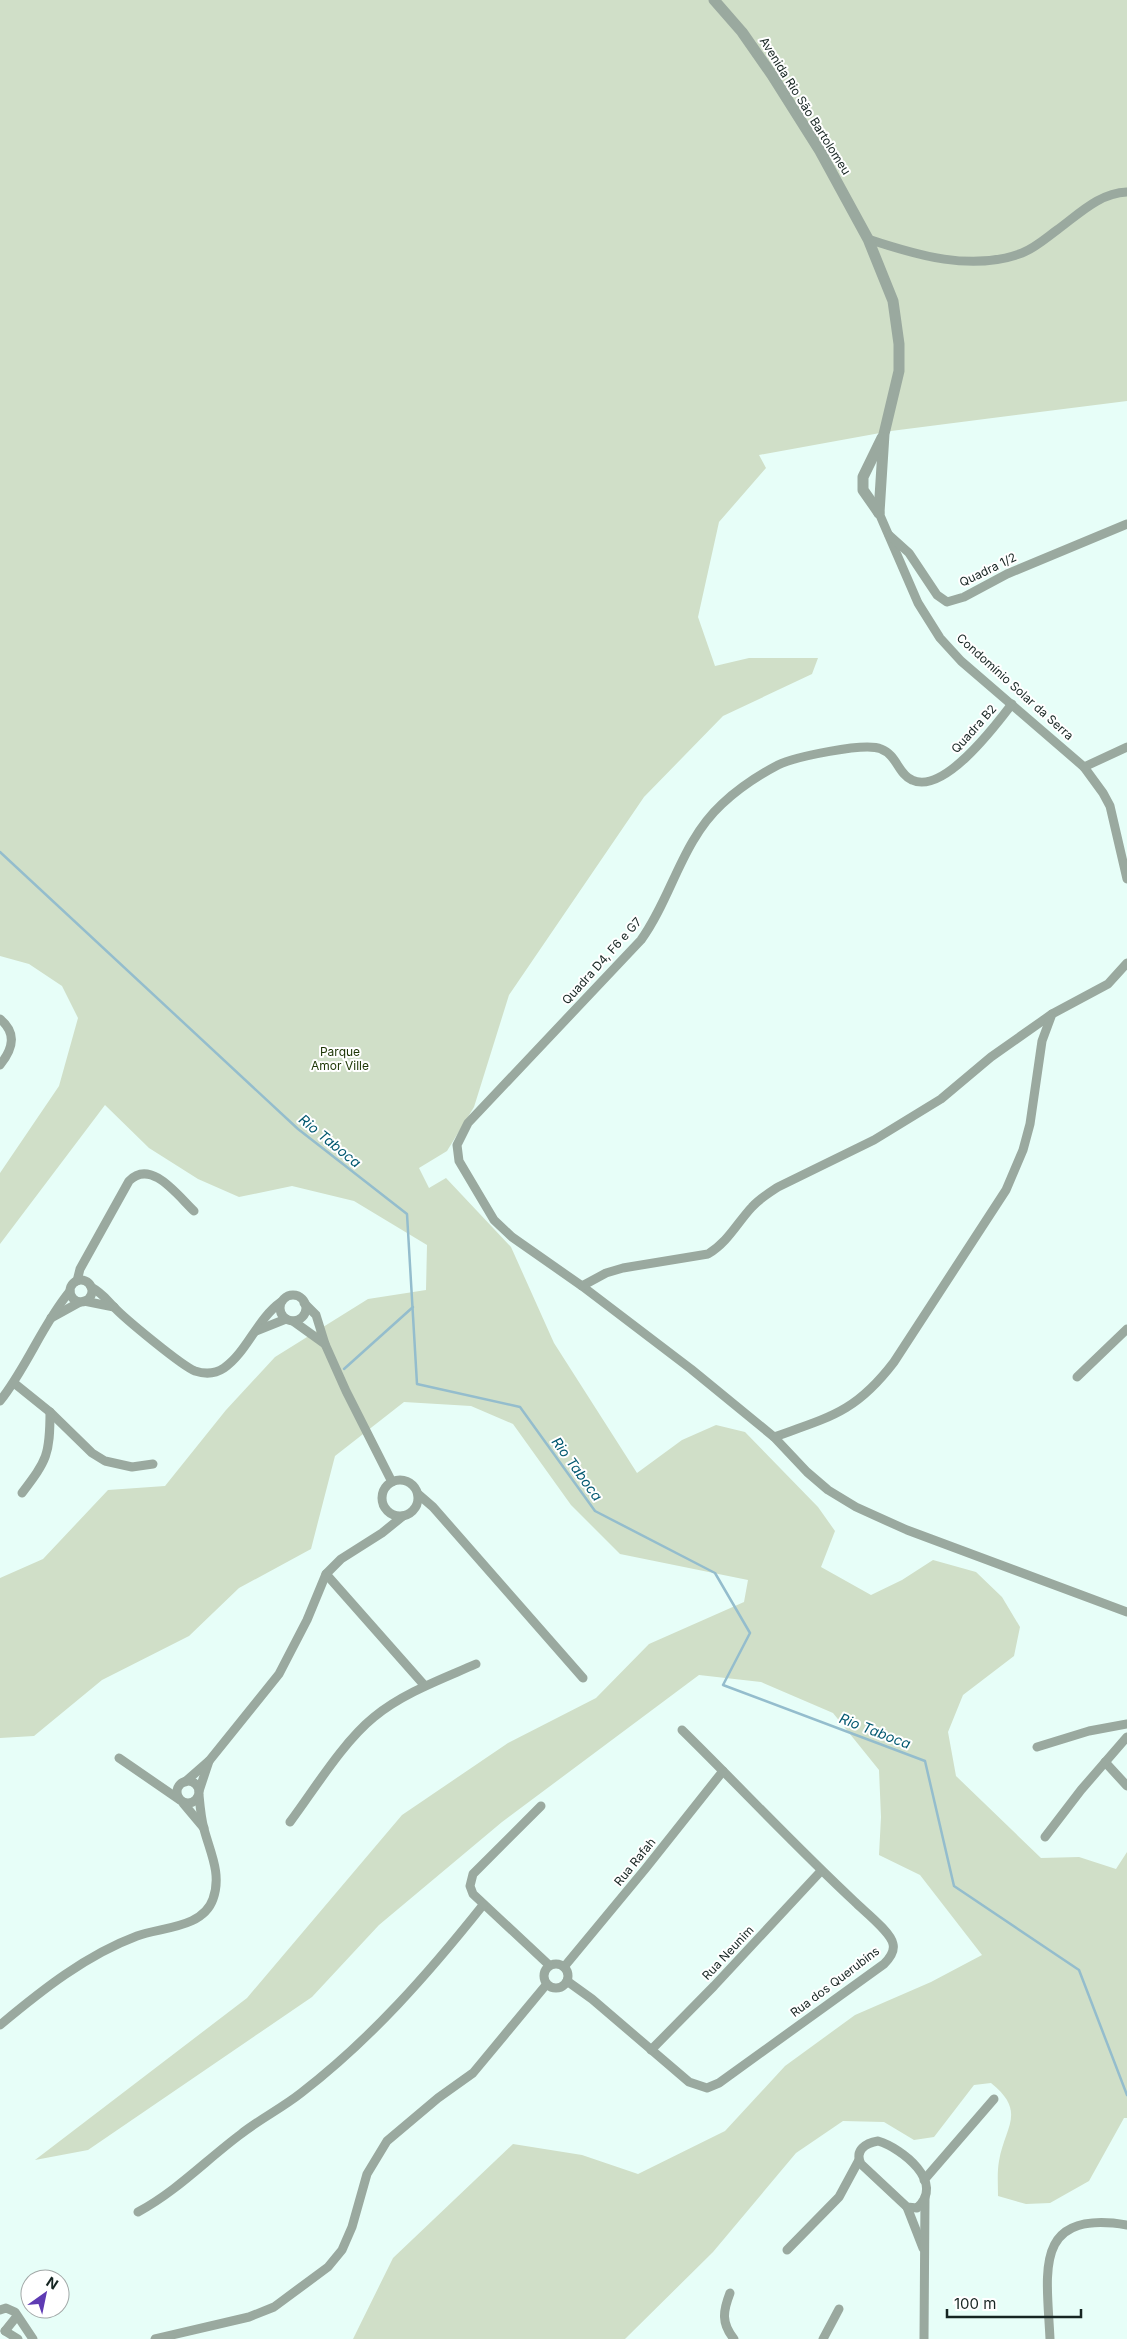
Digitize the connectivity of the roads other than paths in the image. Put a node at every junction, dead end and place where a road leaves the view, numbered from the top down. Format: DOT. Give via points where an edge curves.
graph roads {
  1 [pos="714,0"];
  2 [pos="1127,192"];
  3 [pos="868,239"];
  4 [pos="884,434"];
  5 [pos="879,513"];
  6 [pos="1127,524"];
  7 [pos="886,531"];
  8 [pos="1012,704"];
  9 [pos="1127,747"];
  10 [pos="881,748"];
  11 [pos="1084,768"];
  12 [pos="1127,879"];
  13 [pos="1127,963"];
  14 [pos="1052,1014"];
  15 [pos="0,1019"];
  16 [pos="0,1065"];
  17 [pos="194,1211"];
  18 [pos="83,1264"];
  19 [pos="76,1281"];
  20 [pos="90,1285"];
  21 [pos="582,1286"];
  22 [pos="70,1292"];
  23 [pos="82,1301"];
  24 [pos="281,1302"];
  25 [pos="304,1303"];
  26 [pos="114,1307"];
  27 [pos="51,1318"];
  28 [pos="290,1320"];
  29 [pos="1127,1329"];
  30 [pos="254,1332"];
  31 [pos="325,1344"];
  32 [pos="1077,1377"];
  33 [pos="14,1383"];
  34 [pos="0,1401"];
  35 [pos="50,1412"];
  36 [pos="774,1437"];
  37 [pos="153,1464"];
  38 [pos="392,1482"];
  39 [pos="22,1493"];
  40 [pos="418,1494"];
  41 [pos="433,1507"];
  42 [pos="414,1510"];
  43 [pos="388,1512"];
  44 [pos="403,1516"];
  45 [pos="382,1533"];
  46 [pos="326,1574"];
  47 [pos="1127,1612"];
  48 [pos="476,1664"];
  49 [pos="582,1678"];
  50 [pos="425,1686"];
  51 [pos="1127,1724"];
  52 [pos="682,1730"];
  53 [pos="1127,1737"];
  54 [pos="1037,1747"];
  55 [pos="119,1758"];
  56 [pos="209,1761"];
  57 [pos="1105,1762"];
  58 [pos="723,1771"];
  59 [pos="183,1782"];
  60 [pos="157,1784"];
  61 [pos="1127,1786"];
  62 [pos="199,1793"];
  63 [pos="182,1802"];
  64 [pos="541,1806"];
  65 [pos="290,1822"];
  66 [pos="204,1828"];
  67 [pos="1045,1837"];
  68 [pos="821,1871"];
  69 [pos="483,1905"];
  70 [pos="549,1965"];
  71 [pos="564,1967"];
  72 [pos="567,1981"];
  73 [pos="546,1985"];
  74 [pos="0,2024"];
  75 [pos="652,2050"];
  76 [pos="994,2099"];
  77 [pos="859,2160"];
  78 [pos="924,2180"];
  79 [pos="925,2198"];
  80 [pos="907,2207"];
  81 [pos="138,2212"];
  82 [pos="1127,2225"];
  83 [pos="787,2250"];
  84 [pos="926,2252"];
  85 [pos="730,2293"];
  86 [pos="839,2309"];
  87 [pos="0,2310"];
  88 [pos="17,2316"];
  89 [pos="3,2332"];
  90 [pos="18,2339"];
  91 [pos="33,2339"];
  92 [pos="155,2339"];
  93 [pos="734,2339"];
  94 [pos="824,2339"];
  95 [pos="924,2339"];
  96 [pos="1050,2339"];
  1 -- 3 [label="street, Avenida Rio São Bartolomeu" via="742,32 772,75 820,151"];
  2 -- 3 [label="street" via="1105,197 1040,243 1022,253 1000,258 943,260 918,256"];
  3 -- 4 [label="street, Avenida Rio São Bartolomeu" via="893,301 899,344 899,371"];
  4 -- 5 [label="street, Condomínio Solar da Serra"];
  4 -- 5 [label="street, Condomínio Solar da Serra" via="864,477 863,490"];
  5 -- 7 [label="street, Condomínio Solar da Serra"];
  6 -- 7 [label="street, Quadra 1/2" via="947,602 937,595 909,553"];
  7 -- 8 [label="street, Condomínio Solar da Serra" via="918,603 940,638 961,661"];
  8 -- 10 [label="street, Quadra B2" via="967,758 932,780 923,783 908,778"];
  8 -- 11 [label="street, Condomínio Solar da Serra"];
  9 -- 11 [label="street"];
  10 -- 21 [label="street, Quadra D4, F6 e G7" via="856,748 778,765 722,804 690,844 654,922 641,940 468,1123 461,1135 459,1161 494,1220 512,1237"];
  11 -- 12 [label="street, Condomínio Solar da Serra" via="1110,806"];
  13 -- 14 [label="street" via="1108,984"];
  14 -- 21 [label="street" via="991,1057 941,1099 874,1140 764,1196 752,1206 721,1246 708,1254 623,1268"];
  14 -- 36 [label="street" via="1042,1041 1030,1124 1015,1170 1006,1190 913,1334 877,1385 865,1396 831,1417"];
  15 -- 16 [label="street" via="10,1029 12,1046"];
  17 -- 18 [label="street" via="155,1176 137,1174 129,1181"];
  18 -- 19 [label="street"];
  18 -- 20 [label="street"];
  19 -- 20 [label="street"];
  19 -- 22 [label="street"];
  20 -- 23 [label="street" via="90,1296"];
  20 -- 26 [label="street"];
  21 -- 36 [label="street"];
  22 -- 23 [label="street"];
  22 -- 27 [label="street"];
  23 -- 26 [label="street"];
  23 -- 27 [label="street"];
  24 -- 25 [label="street" via="295,1296"];
  24 -- 28 [label="street" via="281,1314"];
  24 -- 30 [label="street"];
  25 -- 28 [label="street" via="304,1315"];
  25 -- 31 [label="street" via="316,1315"];
  26 -- 30 [label="street" via="187,1366 202,1373 224,1368"];
  27 -- 33 [label="street"];
  28 -- 30 [label="street"];
  28 -- 31 [label="street"];
  29 -- 32 [label="street"];
  31 -- 38 [label="street"];
  33 -- 34 [label="street"];
  33 -- 35 [label="street"];
  35 -- 37 [label="street" via="105,1462 132,1467"];
  35 -- 39 [label="street" via="46,1458"];
  36 -- 47 [label="street" via="828,1490 856,1507 916,1533"];
  38 -- 40 [label="street" via="408,1482"];
  38 -- 43 [label="street" via="384,1490 382,1498"];
  40 -- 41 [label="street"];
  40 -- 42 [label="street"];
  41 -- 42 [label="street"];
  41 -- 49 [label="street"];
  42 -- 44 [label="street"];
  43 -- 44 [label="street"];
  43 -- 45 [label="street"];
  44 -- 45 [label="street"];
  45 -- 46 [label="street" via="342,1559"];
  46 -- 50 [label="street"];
  46 -- 56 [label="street" via="279,1674"];
  48 -- 50 [label="street"];
  50 -- 65 [label="street" via="372,1718 342,1752"];
  51 -- 54 [label="street" via="1089,1731"];
  52 -- 58 [label="street, Rua dos Querubins"];
  53 -- 57 [label="street"];
  55 -- 60 [label="street"];
  56 -- 59 [label="street"];
  56 -- 62 [label="street"];
  57 -- 61 [label="street"];
  57 -- 67 [label="street"];
  58 -- 68 [label="street, Rua dos Querubins"];
  58 -- 71 [label="street, Rua Rafah"];
  59 -- 60 [label="street"];
  59 -- 62 [label="street" via="196,1784"];
  59 -- 63 [label="street" via="176,1791"];
  60 -- 63 [label="street"];
  62 -- 63 [label="street" via="193,1802"];
  62 -- 66 [label="street"];
  63 -- 66 [label="street"];
  64 -- 69 [label="street" via="473,1874 470,1886"];
  66 -- 74 [label="street" via="216,1865 216,1882 213,1899 203,1915 115,1945 70,1970"];
  68 -- 75 [label="street, Rua Neunim"];
  68 -- 75 [label="street, Rua dos Querubins" via="891,1938 893,1951 889,1959 713,2086 701,2088 689,2082"];
  69 -- 70 [label="street"];
  69 -- 81 [label="street" via="437,1963 349,2053 300,2094 240,2135 161,2200"];
  70 -- 71 [label="street"];
  70 -- 73 [label="street" via="544,1971"];
  71 -- 72 [label="street" via="568,1973"];
  72 -- 73 [label="street" via="558,1988"];
  72 -- 75 [label="street, Rua dos Querubins"];
  73 -- 92 [label="street" via="473,2073 387,2141 367,2174 342,2250 328,2267 274,2307 249,2317"];
  76 -- 78 [label="street"];
  77 -- 78 [label="street" via="860,2149 868,2143 889,2144 914,2162"];
  77 -- 80 [label="street"];
  77 -- 83 [label="street" via="839,2197"];
  78 -- 79 [label="street"];
  79 -- 80 [label="street" via="917,2208"];
  79 -- 84 [label="street"];
  80 -- 84 [label="street"];
  82 -- 96 [label="street" via="1110,2222 1080,2225 1062,2234 1047,2265"];
  84 -- 95 [label="street"];
  85 -- 93 [label="street" via="723,2320"];
  86 -- 94 [label="street"];
  87 -- 88 [label="street" via="6,2308"];
  88 -- 89 [label="street"];
  88 -- 91 [label="street"];
  89 -- 90 [label="street"];
}
